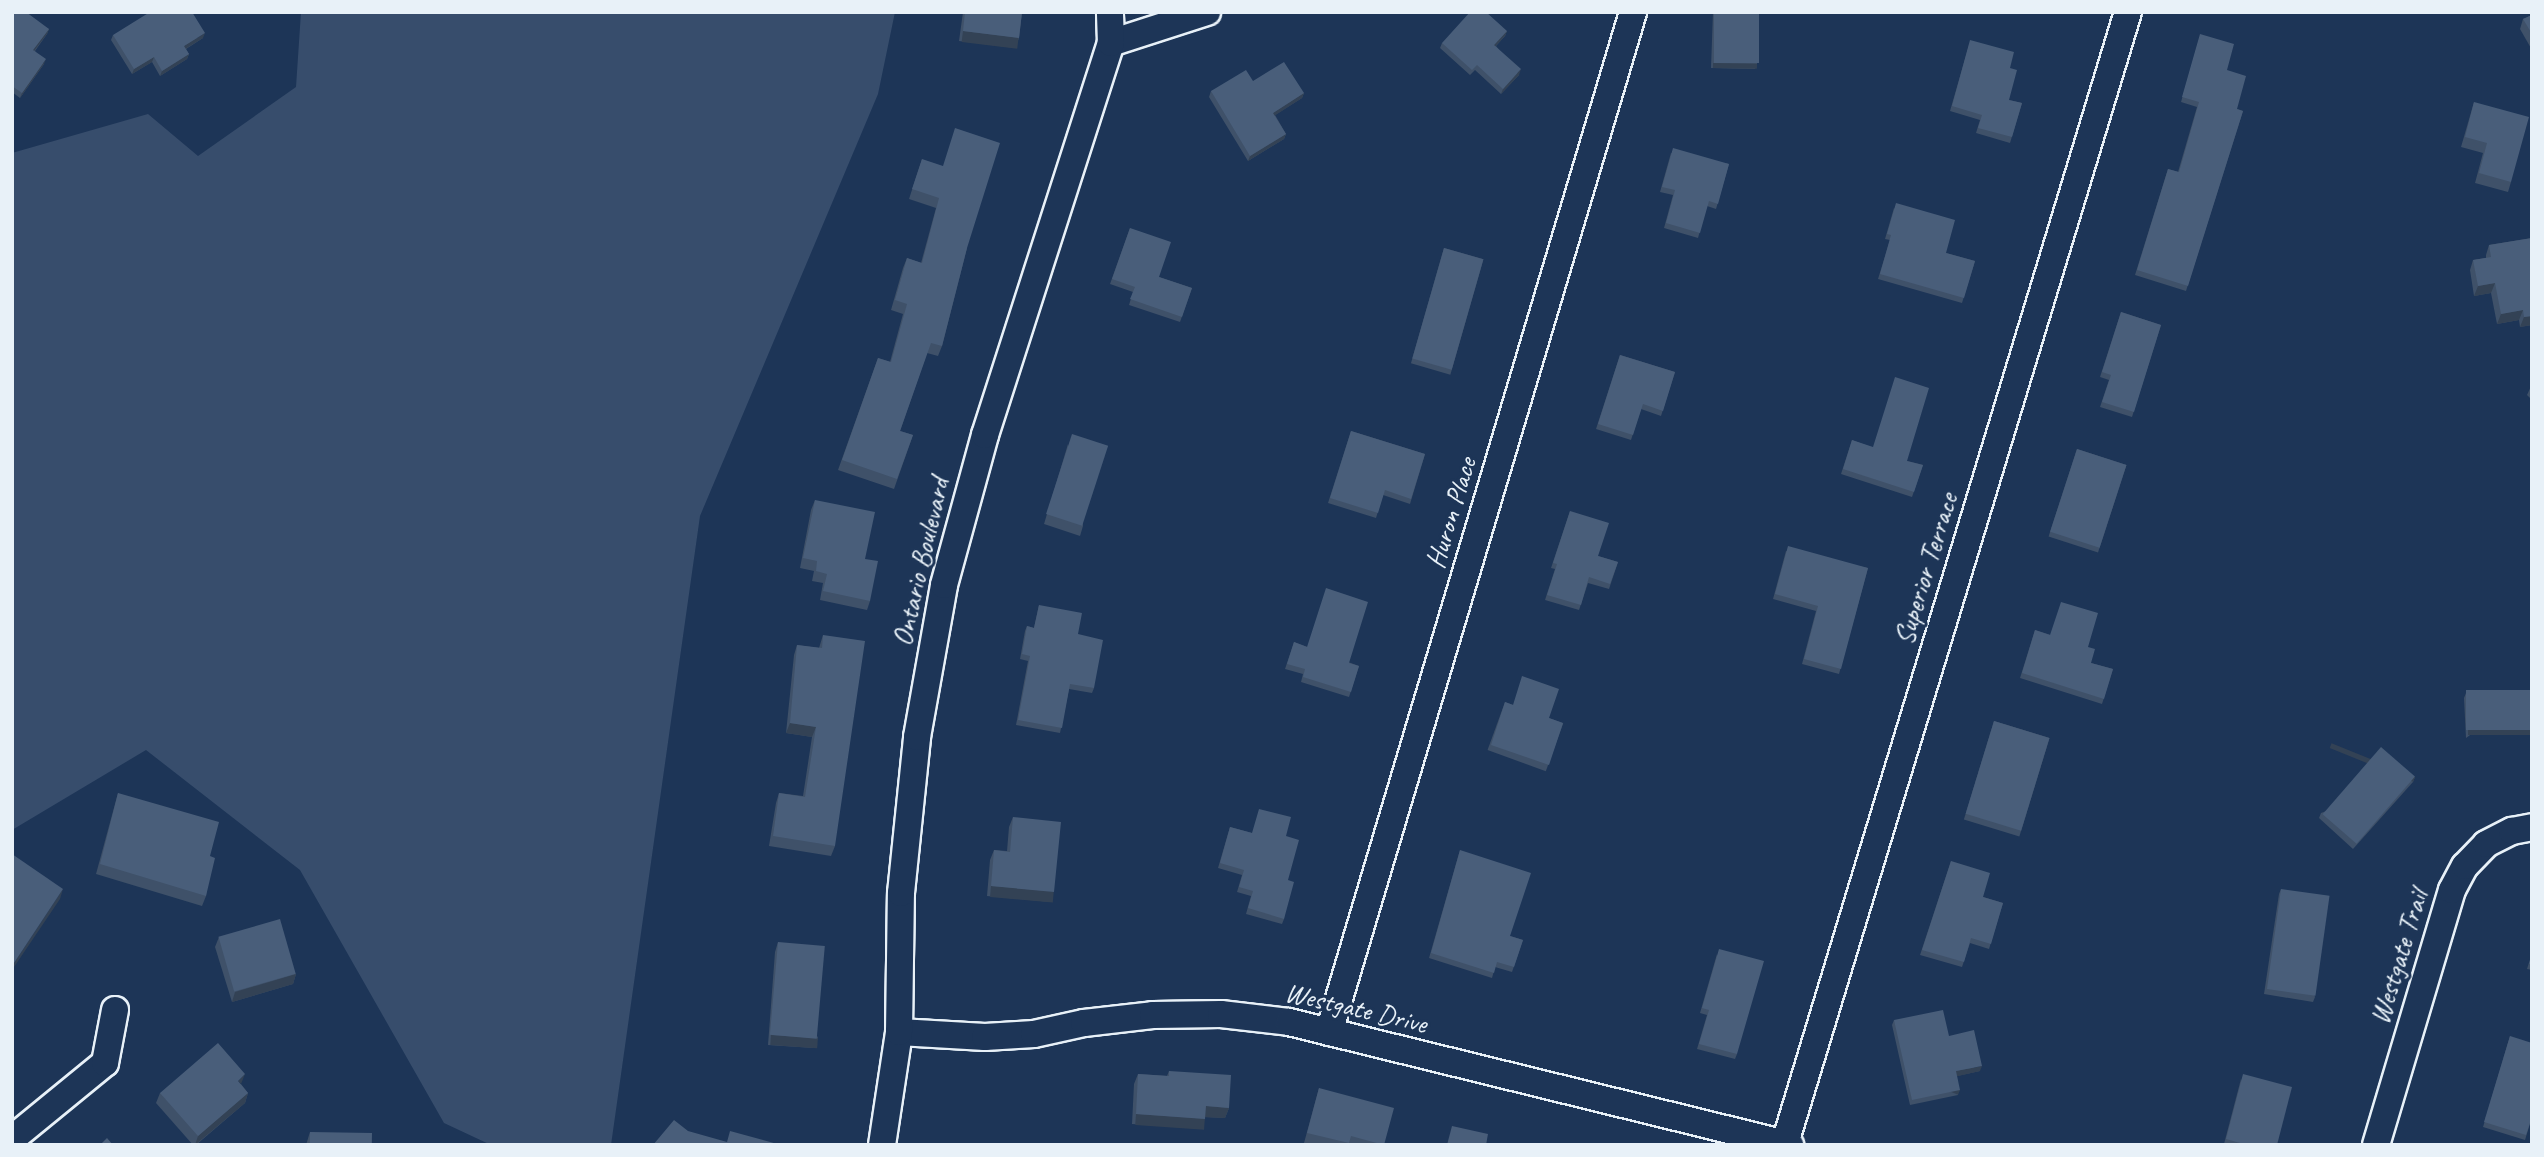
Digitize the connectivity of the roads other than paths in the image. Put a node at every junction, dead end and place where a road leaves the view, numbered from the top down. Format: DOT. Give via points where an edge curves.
graph roads {
  1 [pos="1110,12"];
  2 [pos="1207,12"];
  3 [pos="1633,12"];
  4 [pos="2129,12"];
  5 [pos="1111,43"];
  6 [pos="2532,827"];
  7 [pos="115,1010"];
  8 [pos="899,1032"];
  9 [pos="1329,1032"];
  10 [pos="12,1139"];
  11 [pos="1787,1144"];
  12 [pos="882,1145"];
  13 [pos="2376,1145"];
  1 -- 5 [label="street, Ontario Boulevard"];
  2 -- 5 [label="street"];
  3 -- 9 [label="street, Huron Place"];
  4 -- 11 [label="street, Superior Terrace"];
  5 -- 8 [label="street, Ontario Boulevard" via="985,435 944,585 916,737 901,893"];
  6 -- 13 [label="street, Westgate Trail" via="2486,844 2465,866 2452,890"];
  7 -- 10 [label="street" via="105,1063"];
  8 -- 9 [label="street, Westgate Drive" via="985,1037 1153,1015 1221,1014"];
  8 -- 12 [label="street, Ontario Boulevard"];
  9 -- 11 [label="street, Westgate Drive"];
}
